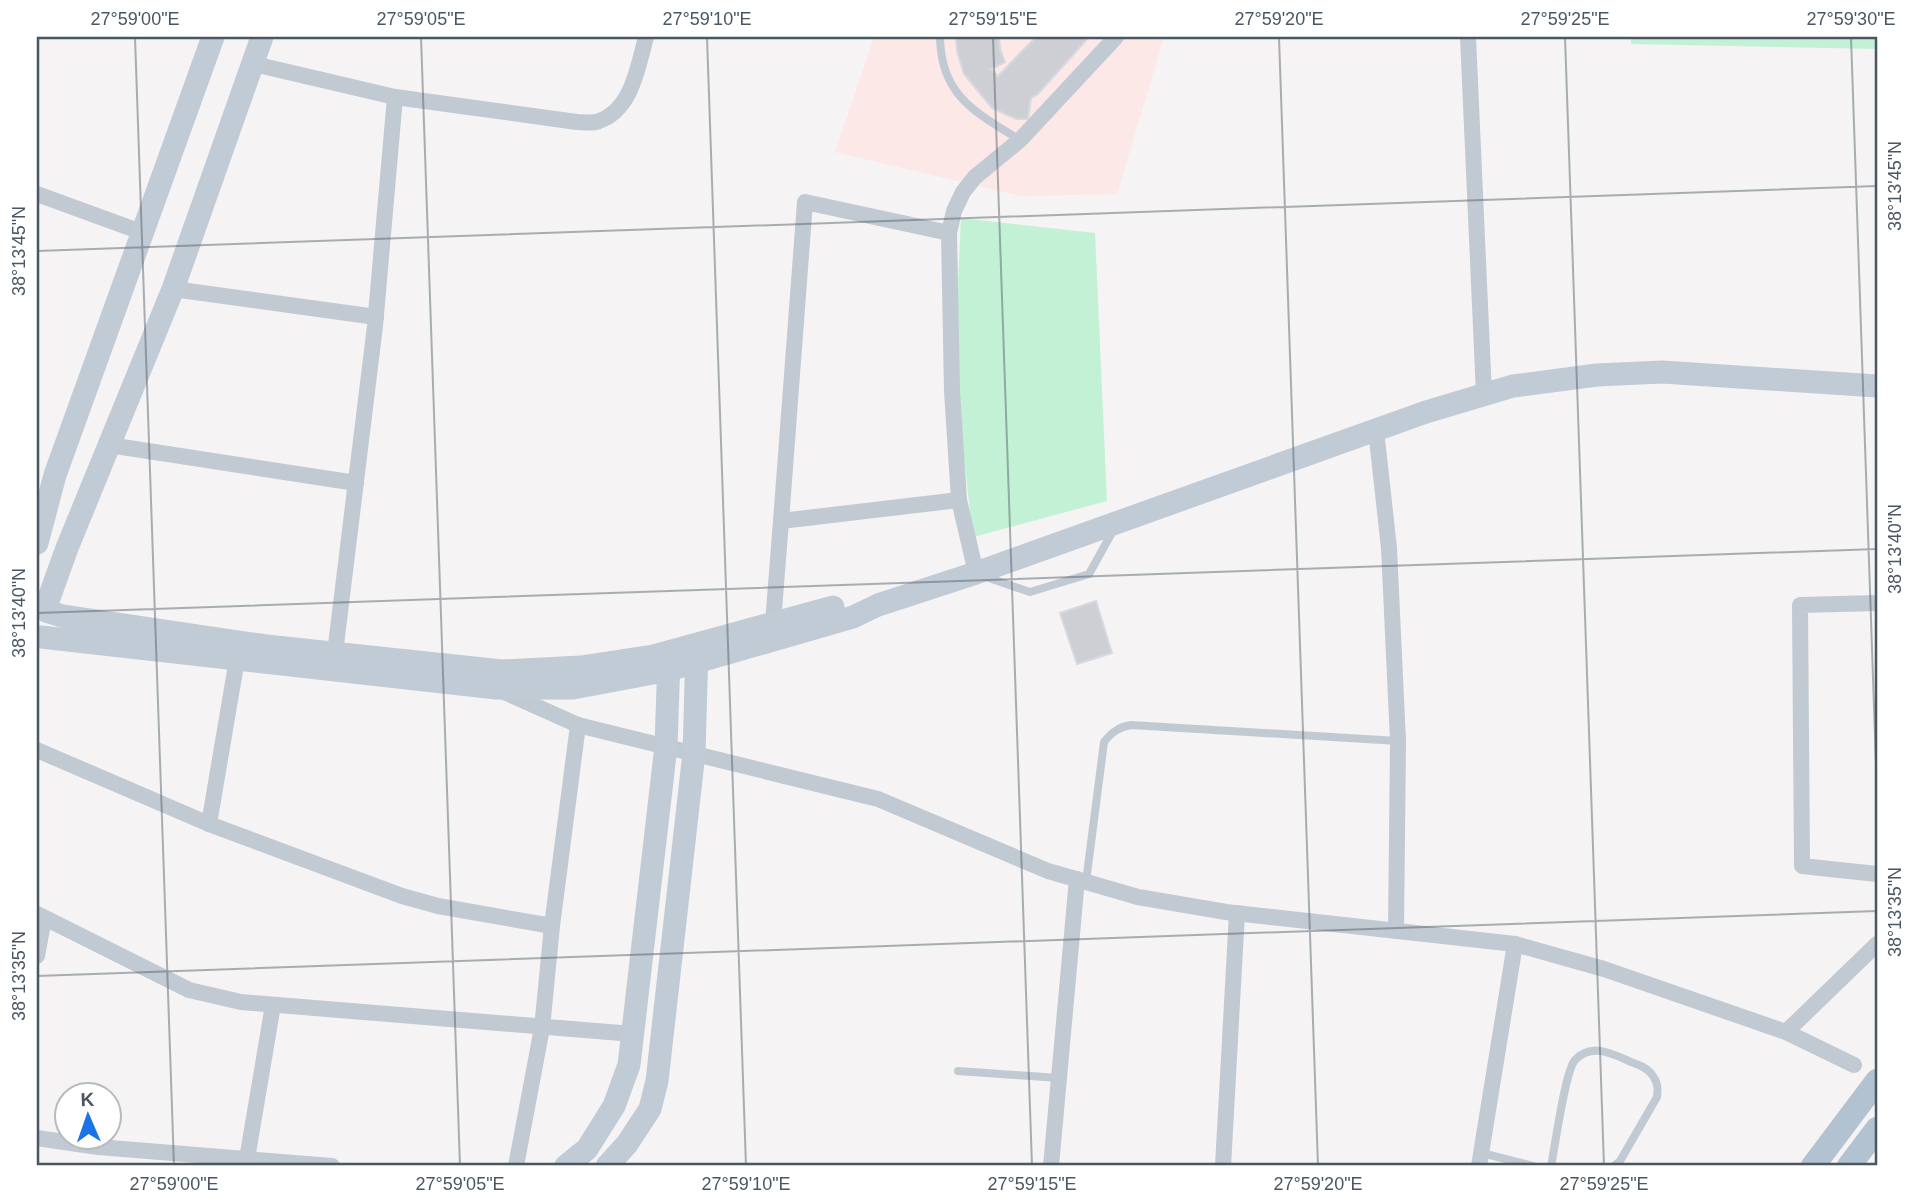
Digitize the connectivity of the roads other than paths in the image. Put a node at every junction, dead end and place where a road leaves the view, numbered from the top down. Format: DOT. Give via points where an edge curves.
graph roads {
  1 [pos="213,37"];
  2 [pos="262,37"];
  3 [pos="646,37"];
  4 [pos="940,37"];
  5 [pos="1116,37"];
  6 [pos="1468,37"];
  7 [pos="254,64"];
  8 [pos="395,97"];
  9 [pos="1020,139"];
  10 [pos="37,194"];
  11 [pos="145,233"];
  12 [pos="949,233"];
  13 [pos="173,289"];
  14 [pos="376,317"];
  15 [pos="1877,386"];
  16 [pos="1484,395"];
  17 [pos="1376,430"];
  18 [pos="109,445"];
  19 [pos="46,472"];
  20 [pos="356,483"];
  21 [pos="960,500"];
  22 [pos="781,521"];
  23 [pos="1119,521"];
  24 [pos="37,542"];
  25 [pos="976,573"];
  26 [pos="1877,603"];
  27 [pos="878,605"];
  28 [pos="43,607"];
  29 [pos="773,623"];
  30 [pos="39,638"];
  31 [pos="335,653"];
  32 [pos="697,653"];
  33 [pos="237,659"];
  34 [pos="669,661"];
  35 [pos="496,688"];
  36 [pos="578,725"];
  37 [pos="1398,741"];
  38 [pos="666,746"];
  39 [pos="37,750"];
  40 [pos="694,753"];
  41 [pos="209,824"];
  42 [pos="1877,874"];
  43 [pos="1081,880"];
  44 [pos="1237,913"];
  45 [pos="40,916"];
  46 [pos="552,926"];
  47 [pos="1396,931"];
  48 [pos="1515,944"];
  49 [pos="1877,944"];
  50 [pos="37,956"];
  51 [pos="273,1005"];
  52 [pos="542,1028"];
  53 [pos="1786,1032"];
  54 [pos="633,1034"];
  55 [pos="1854,1065"];
  56 [pos="958,1071"];
  57 [pos="1059,1078"];
  58 [pos="1877,1081"];
  59 [pos="1877,1129"];
  60 [pos="37,1138"];
  61 [pos="247,1159"];
  62 [pos="178,1160"];
  63 [pos="1480,1160"];
  64 [pos="332,1166"];
  65 [pos="516,1166"];
  66 [pos="566,1166"];
  67 [pos="607,1166"];
  68 [pos="1051,1166"];
  69 [pos="1223,1166"];
  70 [pos="1533,1166"];
  71 [pos="1551,1166"];
  72 [pos="1614,1166"];
  73 [pos="1813,1166"];
  74 [pos="1849,1166"];
  1 -- 11 [label="main road"];
  2 -- 7 [label="main road"];
  3 -- 8 [label="street" via="632,87 617,111 598,122"];
  4 -- 9 [label="lane" via="943,64 962,100"];
  5 -- 9 [label="street"];
  6 -- 16 [label="street"];
  7 -- 8 [label="street"];
  7 -- 13 [label="main road"];
  8 -- 14 [label="street"];
  9 -- 12 [label="street" via="963,192"];
  10 -- 11 [label="street"];
  11 -- 19 [label="main road"];
  12 -- 21 [label="street" via="952,391"];
  12 -- 22 [label="street" via="805,202"];
  13 -- 14 [label="street"];
  13 -- 18 [label="main road"];
  14 -- 20 [label="street"];
  15 -- 16 [label="main road" via="1662,372 1597,375 1513,386"];
  16 -- 17 [label="main road"];
  17 -- 23 [label="main road"];
  17 -- 37 [label="street" via="1389,548"];
  18 -- 20 [label="street"];
  18 -- 28 [label="main road"];
  19 -- 24 [label="main road"];
  20 -- 31 [label="street"];
  21 -- 22 [label="street"];
  21 -- 25 [label="street"];
  22 -- 29 [label="street"];
  23 -- 25 [label="main road"];
  23 -- 25 [label="lane" via="1089,573 1030,592"];
  25 -- 27 [label="main road"];
  26 -- 42 [label="street" via="1800,605 1802,866"];
  27 -- 29 [label="main road" via="845,604"];
  27 -- 32 [label="main road" via="853,617"];
  28 -- 30 [label="main road" via="48,625"];
  28 -- 31 [label="main road" via="62,617"];
  29 -- 32 [label="main road"];
  30 -- 33 [label="main road"];
  31 -- 34 [label="main road" via="502,671"];
  32 -- 34 [label="main road"];
  32 -- 40 [label="main road"];
  33 -- 35 [label="main road"];
  33 -- 41 [label="street"];
  34 -- 35 [label="main road" via="573,688"];
  34 -- 38 [label="main road"];
  35 -- 36 [label="street"];
  36 -- 38 [label="street"];
  36 -- 46 [label="street"];
  37 -- 43 [label="lane" via="1131,725 1115,730 1104,742"];
  37 -- 47 [label="street"];
  38 -- 40 [label="street"];
  38 -- 54 [label="main road"];
  39 -- 41 [label="street"];
  40 -- 43 [label="street" via="878,799 1048,871"];
  40 -- 67 [label="main road" via="657,1081 650,1109"];
  41 -- 46 [label="street" via="402,896"];
  43 -- 44 [label="street" via="1138,897"];
  43 -- 57 [label="street"];
  44 -- 47 [label="street"];
  44 -- 69 [label="street"];
  45 -- 50 [label="street"];
  45 -- 51 [label="street" via="189,990"];
  46 -- 52 [label="street"];
  47 -- 48 [label="street"];
  48 -- 53 [label="street" via="1604,969"];
  48 -- 63 [label="street"];
  49 -- 53 [label="street"];
  51 -- 52 [label="street"];
  51 -- 61 [label="street"];
  52 -- 54 [label="street"];
  52 -- 65 [label="street"];
  53 -- 55 [label="street"];
  54 -- 66 [label="main road" via="629,1065 614,1106 587,1149"];
  56 -- 57 [label="lane"];
  57 -- 68 [label="street"];
  58 -- 73 [label="main road"];
  59 -- 74 [label="main road"];
  60 -- 62 [label="street"];
  61 -- 62 [label="street"];
  61 -- 64 [label="street"];
  63 -- 70 [label="lane"];
  71 -- 72 [label="lane" via="1571,1065 1583,1053 1599,1050 1647,1069 1658,1086 1657,1097"];
}
